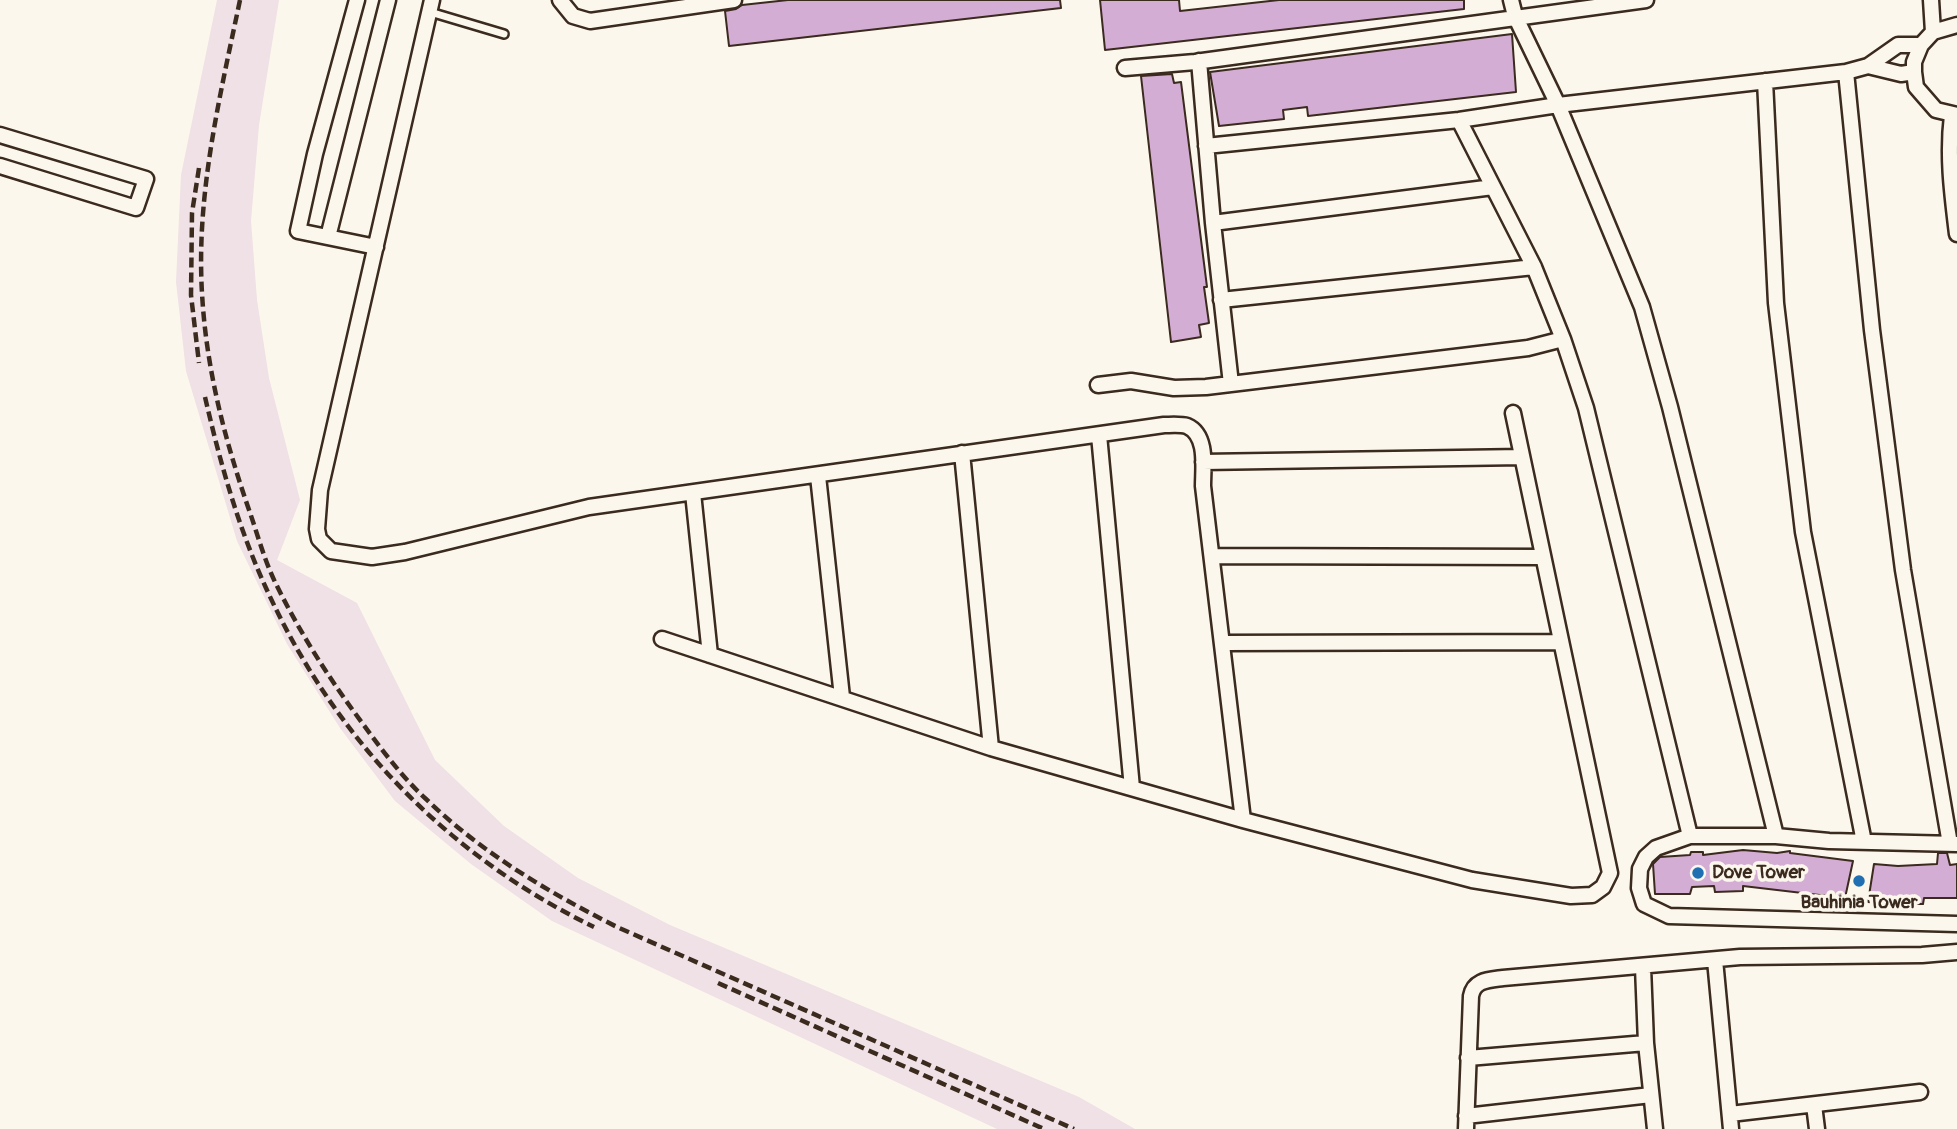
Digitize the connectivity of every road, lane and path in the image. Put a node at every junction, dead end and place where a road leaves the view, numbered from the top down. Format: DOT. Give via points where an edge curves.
graph roads {
  1 [pos="357,0"];
  2 [pos="388,0"];
  3 [pos="560,0"];
  4 [pos="734,0"];
  5 [pos="1511,0"];
  6 [pos="1646,0"];
  7 [pos="1931,0"];
  8 [pos="431,6"];
  9 [pos="1515,16"];
  10 [pos="1957,25"];
  11 [pos="1933,32"];
  12 [pos="504,34"];
  13 [pos="1921,45"];
  14 [pos="1199,61"];
  15 [pos="1868,66"];
  16 [pos="1125,68"];
  17 [pos="1846,72"];
  18 [pos="1914,72"];
  19 [pos="1765,81"];
  20 [pos="1559,105"];
  21 [pos="1955,115"];
  22 [pos="1459,120"];
  23 [pos="0,135"];
  24 [pos="1206,146"];
  25 [pos="0,166"];
  26 [pos="1493,187"];
  27 [pos="1213,223"];
  28 [pos="1957,234"];
  29 [pos="328,237"];
  30 [pos="376,247"];
  31 [pos="1534,267"];
  32 [pos="1222,300"];
  33 [pos="1563,339"];
  34 [pos="1231,384"];
  35 [pos="1098,385"];
  36 [pos="1513,413"];
  37 [pos="1099,435"];
  38 [pos="961,453"];
  39 [pos="1522,457"];
  40 [pos="1203,462"];
  41 [pos="818,475"];
  42 [pos="693,493"];
  43 [pos="1212,556"];
  44 [pos="1543,557"];
  45 [pos="662,639"];
  46 [pos="1561,642"];
  47 [pos="1222,643"];
  48 [pos="710,655"];
  49 [pos="842,697"];
  50 [pos="991,748"];
  51 [pos="1132,789"];
  52 [pos="1243,820"];
  53 [pos="1690,836"];
  54 [pos="1776,836"];
  55 [pos="1864,842"];
  56 [pos="1953,844"];
  57 [pos="1957,924"];
  58 [pos="1957,952"];
  59 [pos="1715,960"];
  60 [pos="1643,967"];
  61 [pos="1646,1043"];
  62 [pos="1468,1058"];
  63 [pos="1920,1092"];
  64 [pos="1651,1095"];
  65 [pos="1814,1105"];
  66 [pos="1731,1122"];
  67 [pos="1466,1123"];
  68 [pos="1655,1129"];
  69 [pos="1817,1129"];
  1 -- 29 [label="street" via="298,231"];
  2 -- 29 [label="street"];
  3 -- 4 [label="street" via="573,16 590,21"];
  5 -- 9 [label="street"];
  6 -- 9 [label="street"];
  7 -- 11 [label="street"];
  8 -- 12 [label="lane"];
  8 -- 30 [label="street"];
  9 -- 14 [label="street"];
  9 -- 20 [label="street"];
  10 -- 11 [label="street"];
  11 -- 13 [label="street"];
  13 -- 15 [label="street" via="1898,45"];
  13 -- 18 [label="street"];
  14 -- 16 [label="street"];
  14 -- 24 [label="street"];
  15 -- 17 [label="street"];
  15 -- 18 [label="street" via="1902,74"];
  17 -- 19 [label="street"];
  17 -- 56 [label="street" via="1871,330 1903,570"];
  18 -- 21 [label="street" via="1916,87 1936,110"];
  19 -- 20 [label="street"];
  19 -- 55 [label="street" via="1776,303 1804,533"];
  20 -- 22 [label="street"];
  20 -- 54 [label="street" via="1642,307"];
  21 -- 28 [label="street" via="1949,173"];
  22 -- 24 [label="street"];
  22 -- 26 [label="street"];
  23 -- 25 [label="street" via="145,179 136,208"];
  24 -- 27 [label="street"];
  26 -- 27 [label="street"];
  26 -- 31 [label="street"];
  27 -- 32 [label="street"];
  29 -- 30 [label="street"];
  30 -- 42 [label="street" via="320,490 317,529 319,539 331,551 372,556 405,552 589,507"];
  31 -- 32 [label="street"];
  31 -- 33 [label="street"];
  32 -- 34 [label="street"];
  33 -- 34 [label="street" via="1528,348"];
  33 -- 53 [label="street" via="1586,408"];
  34 -- 35 [label="street" via="1174,388 1131,381"];
  36 -- 39 [label="street"];
  37 -- 38 [label="street"];
  37 -- 40 [label="street" via="1187,426 1202,445"];
  37 -- 51 [label="street"];
  38 -- 41 [label="street"];
  38 -- 50 [label="street"];
  39 -- 40 [label="street"];
  39 -- 44 [label="street"];
  40 -- 43 [label="street"];
  41 -- 42 [label="street"];
  41 -- 49 [label="street"];
  42 -- 48 [label="street"];
  43 -- 44 [label="street"];
  43 -- 47 [label="street"];
  44 -- 46 [label="street"];
  45 -- 48 [label="street"];
  46 -- 47 [label="street"];
  46 -- 52 [label="street" via="1610,873 1604,887 1592,895 1571,896 1472,880"];
  47 -- 52 [label="street"];
  48 -- 49 [label="street"];
  49 -- 50 [label="street"];
  50 -- 51 [label="street"];
  51 -- 52 [label="street"];
  53 -- 54 [label="street"];
  53 -- 57 [label="street" via="1656,848 1646,857 1639,888 1644,904 1653,910 1669,916"];
  54 -- 55 [label="street"];
  55 -- 56 [label="street"];
  58 -- 59 [label="street"];
  59 -- 60 [label="street"];
  59 -- 66 [label="street"];
  60 -- 61 [label="street"];
  60 -- 62 [label="street" via="1477,983 1471,996"];
  61 -- 62 [label="street"];
  61 -- 64 [label="street"];
  62 -- 67 [label="street"];
  63 -- 65 [label="street"];
  64 -- 67 [label="street"];
  64 -- 68 [label="street"];
  65 -- 66 [label="street"];
  65 -- 69 [label="street"];
}
